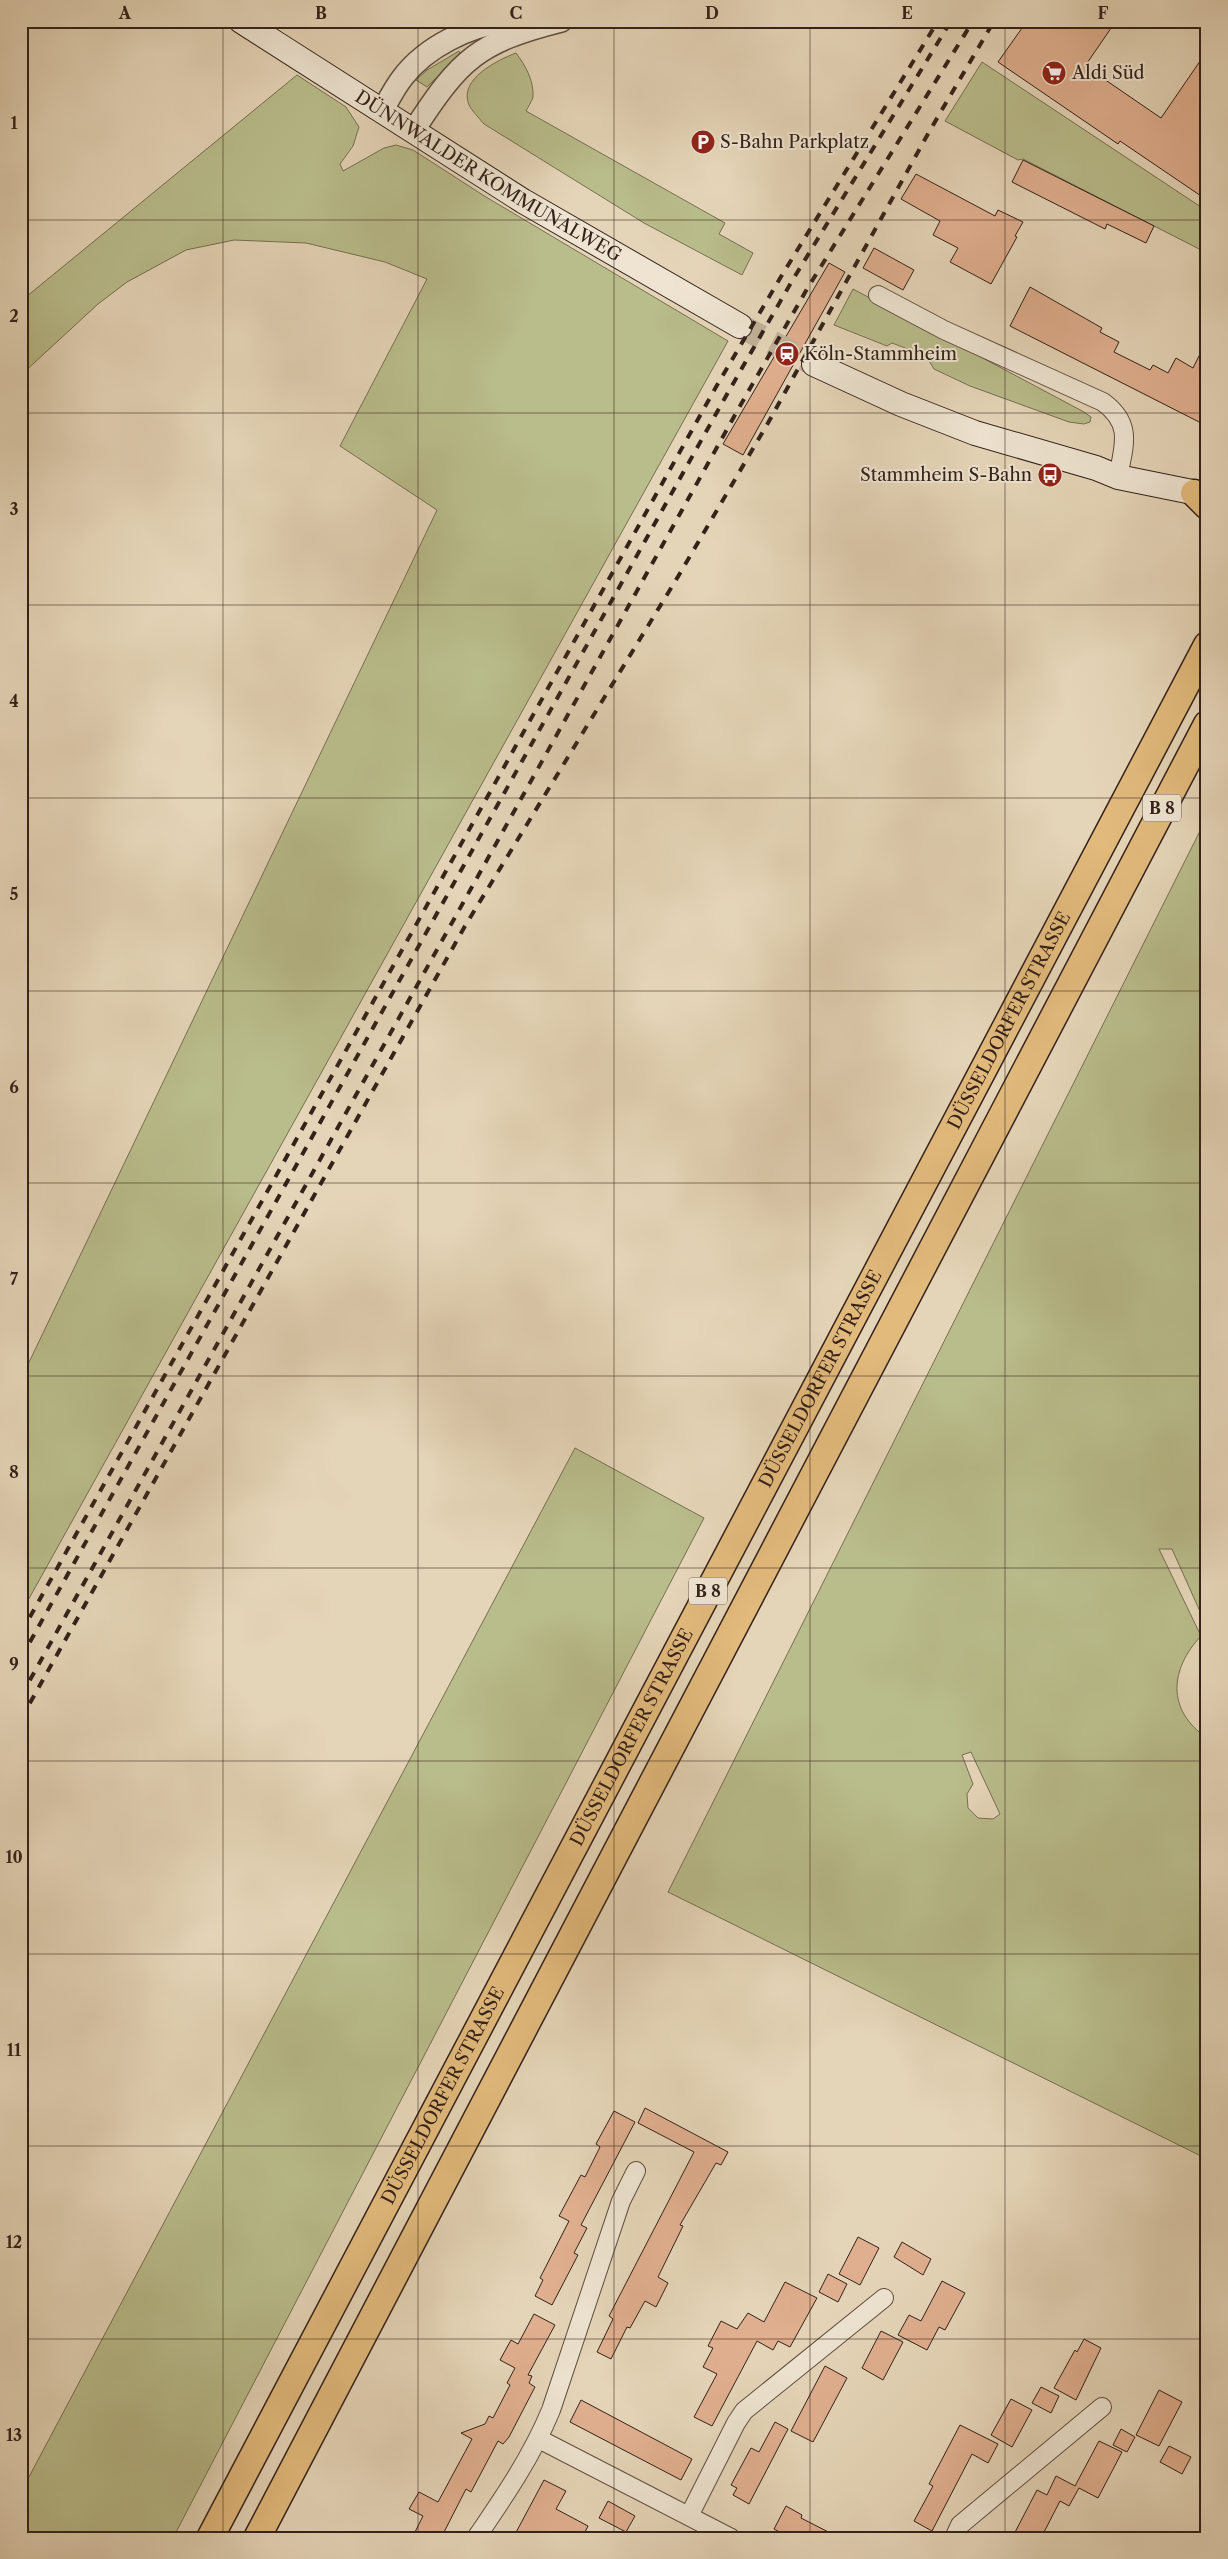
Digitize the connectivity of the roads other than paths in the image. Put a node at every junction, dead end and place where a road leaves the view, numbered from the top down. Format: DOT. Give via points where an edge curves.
graph roads {
  1 [pos="241,21"];
  2 [pos="506,21"];
  3 [pos="561,21"];
  4 [pos="382,110"];
  5 [pos="414,130"];
  6 [pos="878,295"];
  7 [pos="740,326"];
  8 [pos="814,364"];
  9 [pos="1118,477"];
  10 [pos="1203,498"];
  11 [pos="1207,645"];
  12 [pos="1207,724"];
  13 [pos="636,2171"];
  14 [pos="884,2298"];
  15 [pos="1102,2407"];
  16 [pos="539,2439"];
  17 [pos="689,2516"];
  18 [pos="726,2537"];
  19 [pos="210,2538"];
  20 [pos="256,2538"];
  21 [pos="476,2538"];
  22 [pos="954,2538"];
  1 -- 4 [label="main road, DÜNNWALDER KOMMUNALWEG"];
  2 -- 4 [label="street" via="470,30 438,46 403,78"];
  3 -- 5 [label="street" via="518,32 478,52 447,81"];
  4 -- 5 [label="main road, DÜNNWALDER KOMMUNALWEG"];
  5 -- 7 [label="main road, DÜNNWALDER KOMMUNALWEG" via="524,201"];
  6 -- 9 [label="street" via="944,330 1108,405 1124,428"];
  8 -- 9 [label="main road" via="974,433"];
  9 -- 10 [label="main road"];
  11 -- 19 [label="main road, DÜSSELDORFER STRASSE / B 8"];
  12 -- 20 [label="main road, DÜSSELDORFER STRASSE / B 8"];
  13 -- 16 [label="street" via="622,2201"];
  14 -- 17 [label="street" via="744,2411"];
  15 -- 22 [label="street" via="960,2525"];
  16 -- 17 [label="street"];
  16 -- 21 [label="street"];
  17 -- 18 [label="street"];
}
